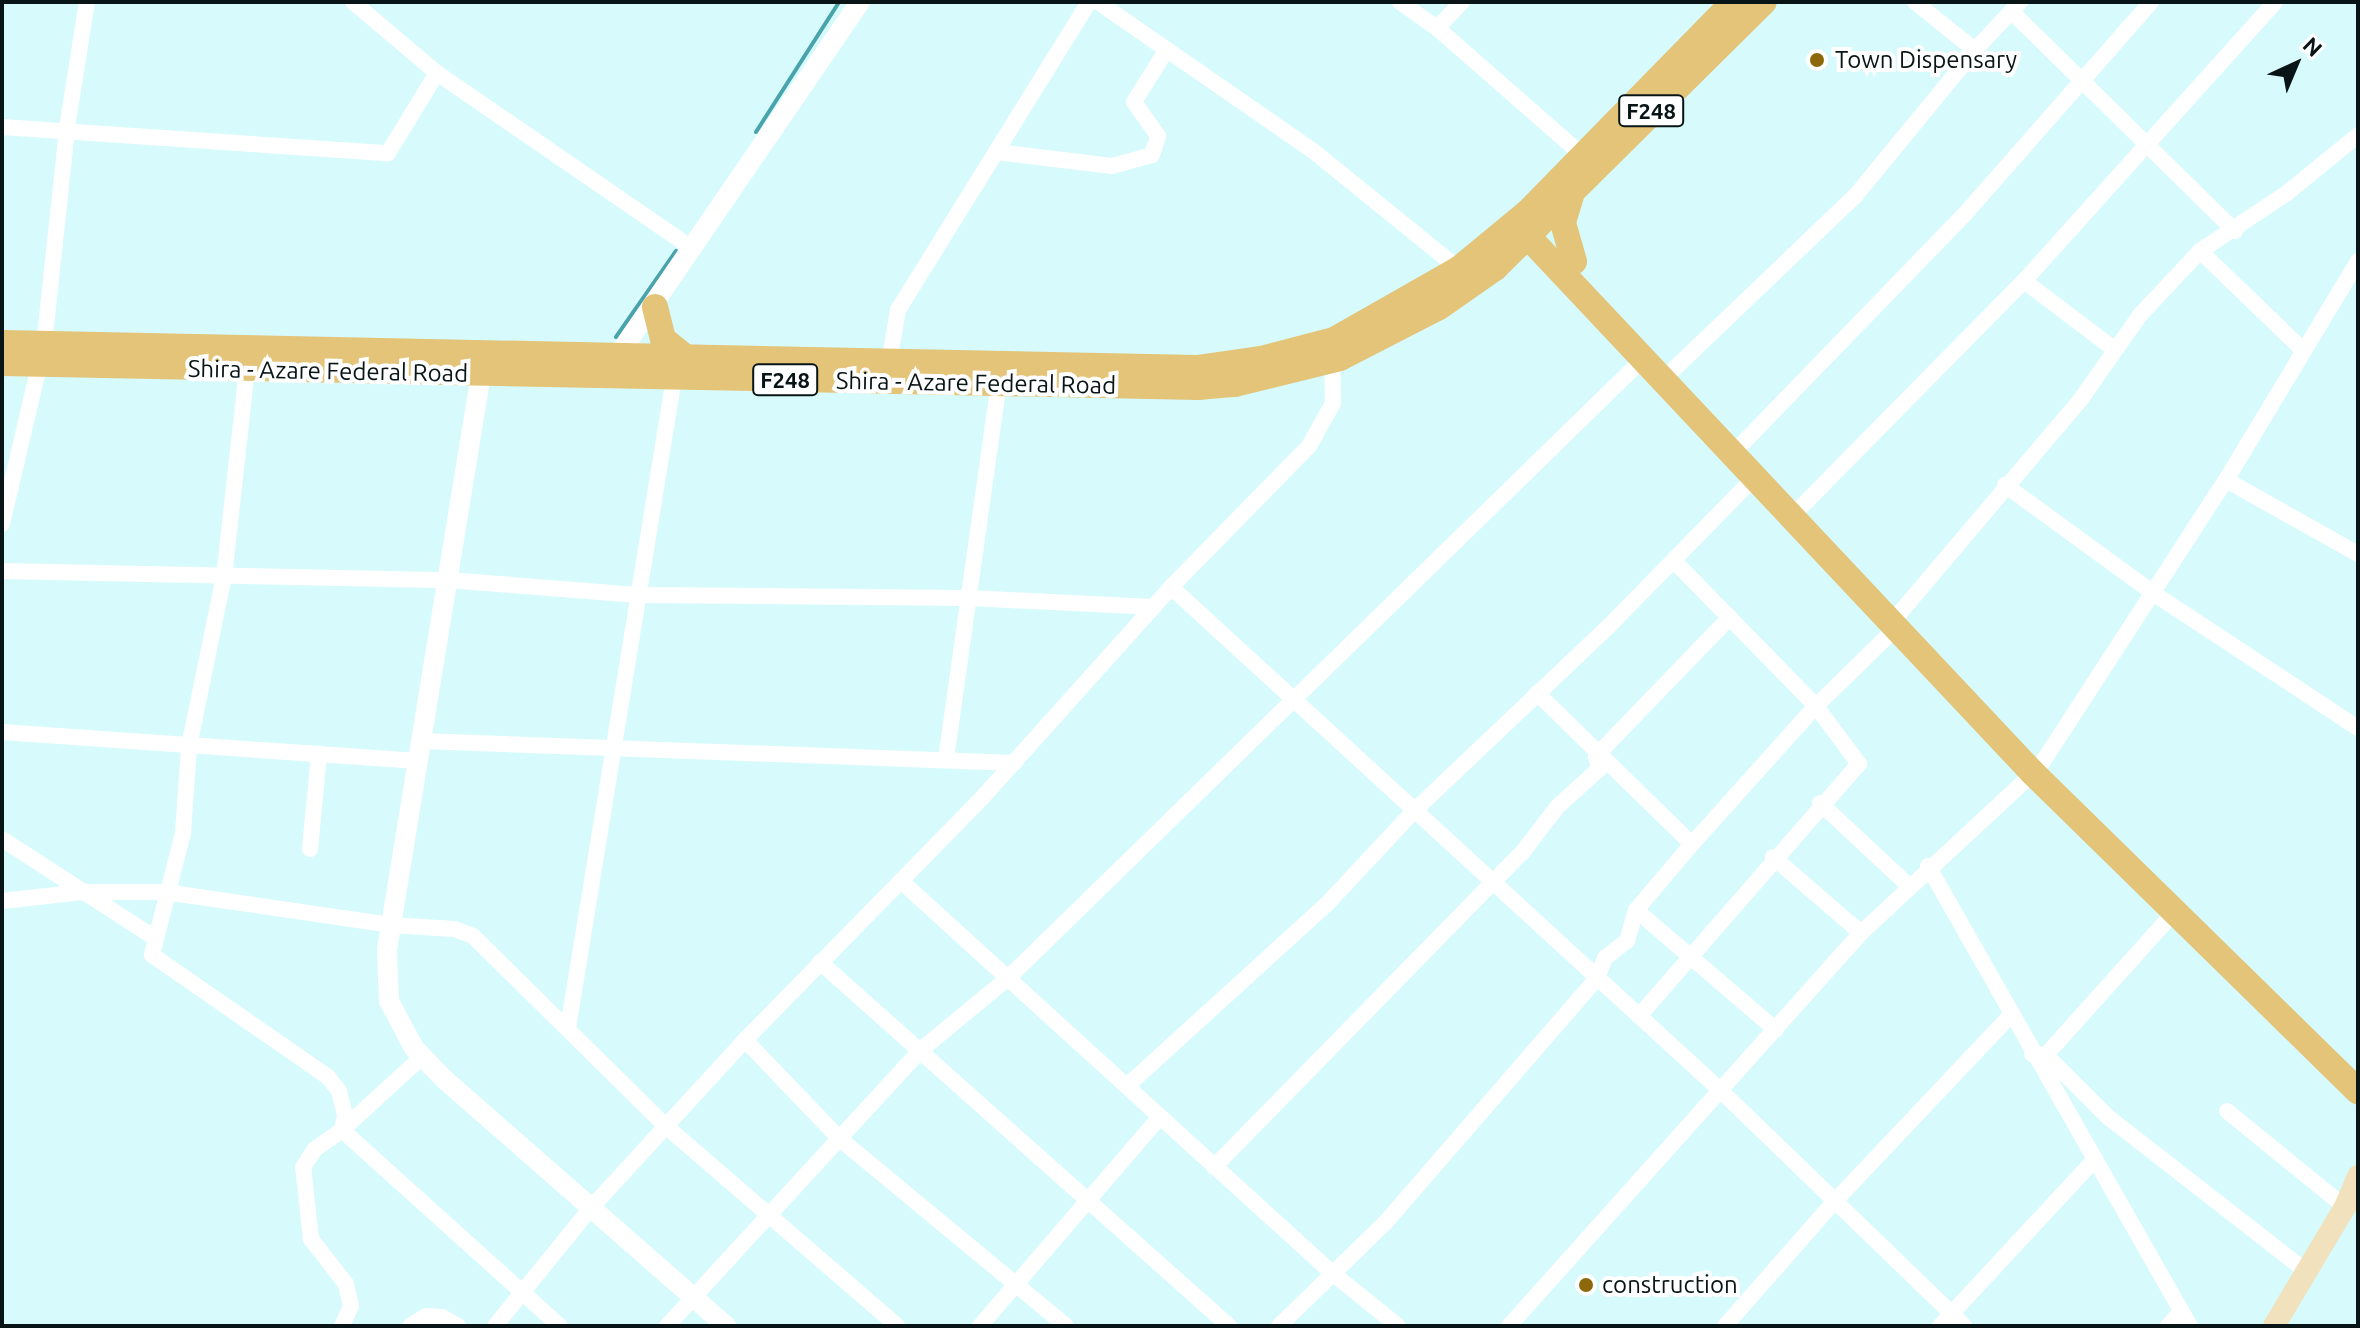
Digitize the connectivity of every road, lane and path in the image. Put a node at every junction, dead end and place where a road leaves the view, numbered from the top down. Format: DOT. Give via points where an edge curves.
graph roads {
  1 [pos="87,2"];
  2 [pos="353,2"];
  3 [pos="860,2"];
  4 [pos="1089,2"];
  5 [pos="1098,2"];
  6 [pos="1400,2"];
  7 [pos="1462,2"];
  8 [pos="1734,2"];
  9 [pos="1764,2"];
  10 [pos="1915,2"];
  11 [pos="2151,2"];
  12 [pos="2275,2"];
  13 [pos="2015,7"];
  14 [pos="1437,28"];
  15 [pos="1167,49"];
  16 [pos="1975,50"];
  17 [pos="437,73"];
  18 [pos="2082,80"];
  19 [pos="2,127"];
  20 [pos="67,128"];
  21 [pos="2358,135"];
  22 [pos="2145,143"];
  23 [pos="996,152"];
  24 [pos="1583,156"];
  25 [pos="1571,195"];
  26 [pos="1529,225"];
  27 [pos="2235,231"];
  28 [pos="692,248"];
  29 [pos="2200,251"];
  30 [pos="2358,261"];
  31 [pos="1495,268"];
  32 [pos="1570,268"];
  33 [pos="1459,269"];
  34 [pos="2024,281"];
  35 [pos="655,307"];
  36 [pos="2,343"];
  37 [pos="2114,349"];
  38 [pos="1332,350"];
  39 [pos="2303,350"];
  40 [pos="40,354"];
  41 [pos="617,357"];
  42 [pos="1643,359"];
  43 [pos="2,363"];
  44 [pos="889,363"];
  45 [pos="681,368"];
  46 [pos="247,369"];
  47 [pos="1674,369"];
  48 [pos="481,374"];
  49 [pos="999,384"];
  50 [pos="1742,444"];
  51 [pos="1754,478"];
  52 [pos="2226,480"];
  53 [pos="2005,485"];
  54 [pos="1800,508"];
  55 [pos="2,524"];
  56 [pos="2358,554"];
  57 [pos="1674,561"];
  58 [pos="2,571"];
  59 [pos="224,576"];
  60 [pos="448,580"];
  61 [pos="1171,587"];
  62 [pos="2153,593"];
  63 [pos="637,595"];
  64 [pos="969,598"];
  65 [pos="1154,607"];
  66 [pos="1730,617"];
  67 [pos="1897,621"];
  68 [pos="1537,693"];
  69 [pos="1293,700"];
  70 [pos="1816,706"];
  71 [pos="2356,722"];
  72 [pos="2,732"];
  73 [pos="422,741"];
  74 [pos="189,747"];
  75 [pos="614,747"];
  76 [pos="319,753"];
  77 [pos="1596,756"];
  78 [pos="946,759"];
  79 [pos="418,761"];
  80 [pos="1015,763"];
  81 [pos="2038,768"];
  82 [pos="1820,803"];
  83 [pos="1414,811"];
  84 [pos="2,839"];
  85 [pos="1692,844"];
  86 [pos="310,849"];
  87 [pos="1773,857"];
  88 [pos="1928,866"];
  89 [pos="901,881"];
  90 [pos="1491,881"];
  91 [pos="1909,886"];
  92 [pos="82,892"];
  93 [pos="165,892"];
  94 [pos="2,901"];
  95 [pos="1636,910"];
  96 [pos="2175,911"];
  97 [pos="391,925"];
  98 [pos="1861,933"];
  99 [pos="155,938"];
  100 [pos="1690,954"];
  101 [pos="820,962"];
  102 [pos="1597,978"];
  103 [pos="1007,979"];
  104 [pos="2011,1015"];
  105 [pos="1639,1016"];
  106 [pos="568,1028"];
  107 [pos="1776,1030"];
  108 [pos="745,1040"];
  109 [pos="922,1049"];
  110 [pos="2039,1054"];
  111 [pos="422,1057"];
  112 [pos="2358,1071"];
  113 [pos="1128,1085"];
  114 [pos="1719,1089"];
  115 [pos="2358,1091"];
  116 [pos="2227,1111"];
  117 [pos="1160,1117"];
  118 [pos="668,1128"];
  119 [pos="342,1130"];
  120 [pos="840,1139"];
  121 [pos="2095,1159"];
  122 [pos="1214,1167"];
  123 [pos="2358,1176"];
  124 [pos="1089,1200"];
  125 [pos="1835,1201"];
  126 [pos="2345,1207"];
  127 [pos="591,1208"];
  128 [pos="768,1216"];
  129 [pos="1331,1272"];
  130 [pos="2307,1272"];
  131 [pos="1018,1284"];
  132 [pos="524,1292"];
  133 [pos="691,1296"];
  134 [pos="2186,1319"];
  135 [pos="1945,1320"];
  136 [pos="342,1326"];
  137 [pos="410,1326"];
  138 [pos="458,1326"];
  139 [pos="495,1326"];
  140 [pos="560,1326"];
  141 [pos="667,1326"];
  142 [pos="726,1326"];
  143 [pos="897,1326"];
  144 [pos="980,1326"];
  145 [pos="1066,1326"];
  146 [pos="1229,1326"];
  147 [pos="1279,1326"];
  148 [pos="1398,1326"];
  149 [pos="1509,1326"];
  150 [pos="1725,1326"];
  151 [pos="1964,1326"];
  152 [pos="2168,1326"];
  153 [pos="2274,1326"];
  1 -- 20 [label="street"];
  2 -- 17 [label="street"];
  3 -- 28 [label="street"];
  4 -- 23 [label="street"];
  5 -- 15 [label="street"];
  6 -- 14 [label="street"];
  7 -- 14 [label="street"];
  8 -- 24 [label="main road, Shira - Azare Federal Road / F248"];
  9 -- 25 [label="main road, Shira - Azare Federal Road / F248"];
  10 -- 16 [label="street"];
  11 -- 18 [label="street"];
  12 -- 22 [label="street"];
  13 -- 16 [label="street"];
  13 -- 18 [label="street"];
  14 -- 24 [label="street"];
  15 -- 23 [label="street" via="1134,102 1158,136 1152,155 1112,166"];
  15 -- 33 [label="street" via="1312,150"];
  16 -- 47 [label="street" via="1856,195"];
  17 -- 20 [label="street" via="388,153"];
  17 -- 28 [label="street"];
  18 -- 22 [label="street"];
  18 -- 50 [label="street" via="1964,215"];
  19 -- 20 [label="street"];
  20 -- 40 [label="street"];
  21 -- 27 [label="street"];
  22 -- 27 [label="street"];
  22 -- 34 [label="street"];
  23 -- 44 [label="street" via="898,310"];
  24 -- 26 [label="main road, Shira - Azare Federal Road / F248"];
  25 -- 26 [label="main road, Shira - Azare Federal Road / F248"];
  25 -- 32 [label="main road" via="1563,223"];
  26 -- 31 [label="main road, Shira - Azare Federal Road / F248"];
  26 -- 32 [label="main road"];
  26 -- 33 [label="main road, Shira - Azare Federal Road / F248"];
  27 -- 29 [label="street"];
  28 -- 35 [label="street"];
  29 -- 37 [label="street"];
  29 -- 39 [label="street"];
  30 -- 39 [label="street"];
  31 -- 32 [label="main road"];
  31 -- 38 [label="main road, Shira - Azare Federal Road / F248" via="1439,307"];
  32 -- 42 [label="main road"];
  32 -- 47 [label="main road"];
  33 -- 38 [label="main road, Shira - Azare Federal Road / F248"];
  34 -- 37 [label="street"];
  34 -- 54 [label="street"];
  35 -- 41 [label="street"];
  35 -- 45 [label="main road" via="663,339"];
  36 -- 40 [label="main road, Shira - Azare Federal Road / F248"];
  37 -- 53 [label="street" via="2081,399"];
  38 -- 44 [label="main road, Shira - Azare Federal Road / F248" via="1197,368"];
  38 -- 49 [label="main road, Shira - Azare Federal Road / F248" via="1198,387"];
  38 -- 61 [label="street" via="1333,403 1320,432"];
  39 -- 52 [label="street"];
  40 -- 41 [label="main road, Shira - Azare Federal Road / F248"];
  40 -- 43 [label="main road, Shira - Azare Federal Road / F248"];
  40 -- 46 [label="main road, Shira - Azare Federal Road / F248"];
  40 -- 55 [label="street"];
  41 -- 45 [label="main road, Shira - Azare Federal Road / F248"];
  42 -- 51 [label="main road"];
  42 -- 69 [label="street"];
  44 -- 45 [label="main road, Shira - Azare Federal Road / F248"];
  45 -- 48 [label="main road, Shira - Azare Federal Road / F248"];
  45 -- 49 [label="main road, Shira - Azare Federal Road / F248"];
  45 -- 63 [label="street"];
  46 -- 48 [label="main road, Shira - Azare Federal Road / F248"];
  46 -- 59 [label="street"];
  47 -- 50 [label="main road"];
  48 -- 60 [label="street"];
  49 -- 64 [label="street"];
  50 -- 54 [label="main road"];
  51 -- 57 [label="street"];
  51 -- 67 [label="main road"];
  52 -- 56 [label="street"];
  52 -- 62 [label="street"];
  53 -- 62 [label="street"];
  53 -- 67 [label="street"];
  54 -- 67 [label="main road"];
  57 -- 66 [label="street"];
  57 -- 68 [label="street"];
  58 -- 59 [label="street"];
  59 -- 60 [label="street"];
  59 -- 74 [label="street"];
  60 -- 63 [label="street"];
  60 -- 73 [label="street"];
  61 -- 65 [label="street"];
  61 -- 69 [label="street"];
  62 -- 71 [label="street"];
  62 -- 81 [label="street"];
  63 -- 64 [label="street"];
  63 -- 75 [label="street"];
  64 -- 65 [label="street"];
  64 -- 78 [label="street"];
  65 -- 80 [label="street"];
  66 -- 70 [label="street"];
  66 -- 77 [label="street"];
  67 -- 70 [label="street"];
  67 -- 81 [label="main road"];
  68 -- 77 [label="street"];
  68 -- 83 [label="street"];
  69 -- 83 [label="street"];
  69 -- 103 [label="street"];
  70 -- 82 [label="street" via="1859,764"];
  70 -- 85 [label="street"];
  72 -- 74 [label="street"];
  73 -- 75 [label="street"];
  73 -- 79 [label="street"];
  74 -- 76 [label="street"];
  74 -- 93 [label="street" via="183,833"];
  75 -- 78 [label="street"];
  75 -- 106 [label="street"];
  76 -- 79 [label="street"];
  76 -- 86 [label="street"];
  77 -- 85 [label="street"];
  77 -- 90 [label="street" via="1599,769"];
  78 -- 80 [label="street"];
  79 -- 97 [label="street"];
  80 -- 89 [label="street"];
  81 -- 88 [label="street"];
  81 -- 96 [label="main road"];
  81 -- 112 [label="main road"];
  82 -- 87 [label="street"];
  82 -- 91 [label="street"];
  83 -- 90 [label="street"];
  83 -- 113 [label="street" via="1326,905"];
  84 -- 92 [label="street"];
  85 -- 95 [label="street"];
  87 -- 98 [label="street"];
  87 -- 100 [label="street"];
  88 -- 91 [label="street"];
  88 -- 104 [label="street"];
  89 -- 101 [label="street"];
  89 -- 103 [label="street"];
  90 -- 102 [label="street"];
  90 -- 122 [label="street"];
  91 -- 98 [label="street"];
  92 -- 93 [label="street"];
  92 -- 94 [label="street"];
  92 -- 99 [label="street"];
  93 -- 97 [label="street"];
  93 -- 99 [label="street"];
  95 -- 100 [label="street"];
  95 -- 102 [label="street" via="1627,941 1605,958"];
  96 -- 110 [label="street"];
  96 -- 115 [label="main road"];
  97 -- 106 [label="street" via="454,929 473,936"];
  97 -- 111 [label="street" via="385,975 389,1001"];
  98 -- 107 [label="street"];
  99 -- 119 [label="street" via="152,955 328,1077 339,1091 345,1115"];
  100 -- 105 [label="street"];
  100 -- 107 [label="street"];
  101 -- 108 [label="street"];
  101 -- 109 [label="street"];
  102 -- 105 [label="street"];
  102 -- 129 [label="street" via="1385,1223"];
  103 -- 109 [label="street"];
  103 -- 113 [label="street"];
  104 -- 110 [label="street"];
  104 -- 125 [label="street"];
  105 -- 114 [label="street"];
  106 -- 118 [label="street"];
  107 -- 114 [label="street"];
  108 -- 118 [label="street"];
  108 -- 120 [label="street"];
  109 -- 120 [label="street"];
  109 -- 124 [label="street"];
  110 -- 121 [label="street"];
  110 -- 130 [label="street" via="2108,1117"];
  111 -- 119 [label="street"];
  111 -- 127 [label="street"];
  113 -- 117 [label="street"];
  114 -- 125 [label="street"];
  114 -- 149 [label="street"];
  116 -- 126 [label="street"];
  117 -- 122 [label="street"];
  117 -- 124 [label="street"];
  118 -- 127 [label="street"];
  118 -- 128 [label="street"];
  119 -- 132 [label="street"];
  119 -- 136 [label="street" via="315,1149 303,1167 311,1239 346,1284 351,1306"];
  120 -- 128 [label="street"];
  120 -- 131 [label="street"];
  121 -- 134 [label="street"];
  121 -- 135 [label="street"];
  122 -- 129 [label="street"];
  123 -- 126 [label="main road"];
  124 -- 131 [label="street"];
  124 -- 146 [label="street"];
  125 -- 135 [label="street"];
  125 -- 150 [label="street"];
  126 -- 130 [label="main road"];
  127 -- 132 [label="street"];
  127 -- 133 [label="street"];
  128 -- 133 [label="street"];
  128 -- 143 [label="street"];
  129 -- 147 [label="street"];
  129 -- 148 [label="street"];
  130 -- 153 [label="main road"];
  131 -- 144 [label="street"];
  131 -- 145 [label="street"];
  132 -- 139 [label="street"];
  132 -- 140 [label="street"];
  133 -- 141 [label="street"];
  133 -- 142 [label="street"];
  134 -- 152 [label="street"];
  135 -- 151 [label="street"];
  137 -- 138 [label="street" via="426,1316"];
}
